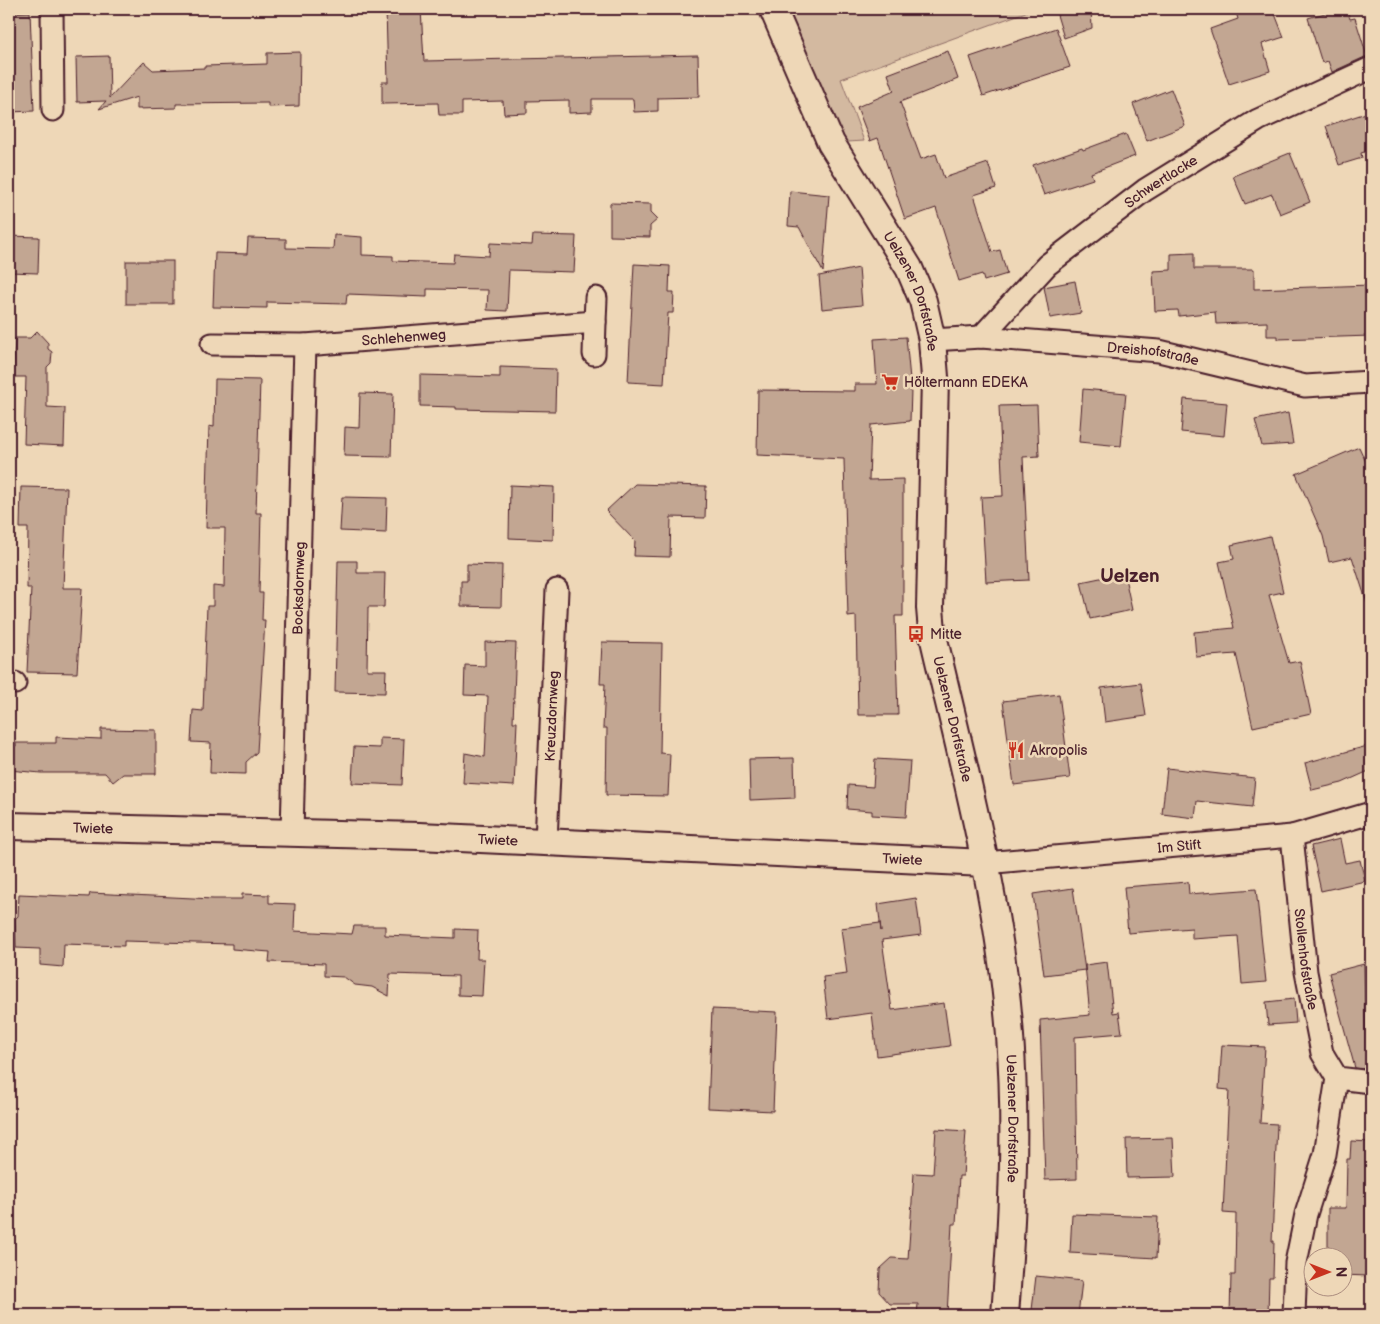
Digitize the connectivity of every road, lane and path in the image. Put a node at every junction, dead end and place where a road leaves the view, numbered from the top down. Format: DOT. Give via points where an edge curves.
graph roads {
  1 [pos="52,9"];
  2 [pos="773,9"];
  3 [pos="1371,68"];
  4 [pos="53,110"];
  5 [pos="596,298"];
  6 [pos="595,322"];
  7 [pos="981,337"];
  8 [pos="932,340"];
  9 [pos="212,344"];
  10 [pos="305,345"];
  11 [pos="594,354"];
  12 [pos="1371,382"];
  13 [pos="557,590"];
  14 [pos="1371,813"];
  15 [pos="9,826"];
  16 [pos="292,832"];
  17 [pos="1292,836"];
  18 [pos="546,842"];
  19 [pos="985,863"];
  20 [pos="1336,1078"];
  21 [pos="1371,1082"];
  22 [pos="1006,1315"];
  23 [pos="1294,1315"];
  1 -- 4 [label="street"];
  2 -- 8 [label="street, Uelzener Dorfstraße" via="831,143 909,268 923,301"];
  3 -- 7 [label="street, Schwertlacke" via="1258,120 1145,190 1048,265"];
  5 -- 6 [label="street"];
  6 -- 10 [label="street, Schlehenweg"];
  6 -- 11 [label="street"];
  7 -- 8 [label="street, Dreishofstraße"];
  7 -- 12 [label="street, Dreishofstraße" via="1159,351 1305,386"];
  8 -- 19 [label="street, Uelzener Dorfstraße" via="935,378 932,631"];
  9 -- 10 [label="street, Schlehenweg"];
  10 -- 16 [label="street, Bocksdornweg"];
  13 -- 18 [label="street, Kreuzdornweg"];
  14 -- 17 [label="street, Im Stift"];
  15 -- 16 [label="street, Twiete"];
  16 -- 18 [label="street, Twiete"];
  17 -- 19 [label="street, Im Stift"];
  17 -- 20 [label="street, Stollenhofstraße" via="1306,972 1322,1052"];
  18 -- 19 [label="street, Twiete"];
  19 -- 22 [label="street, Uelzener Dorfstraße" via="1001,955 1010,1035 1013,1206"];
  20 -- 21 [label="street"];
  20 -- 23 [label="street" via="1325,1154 1306,1214 1296,1263"];
}
